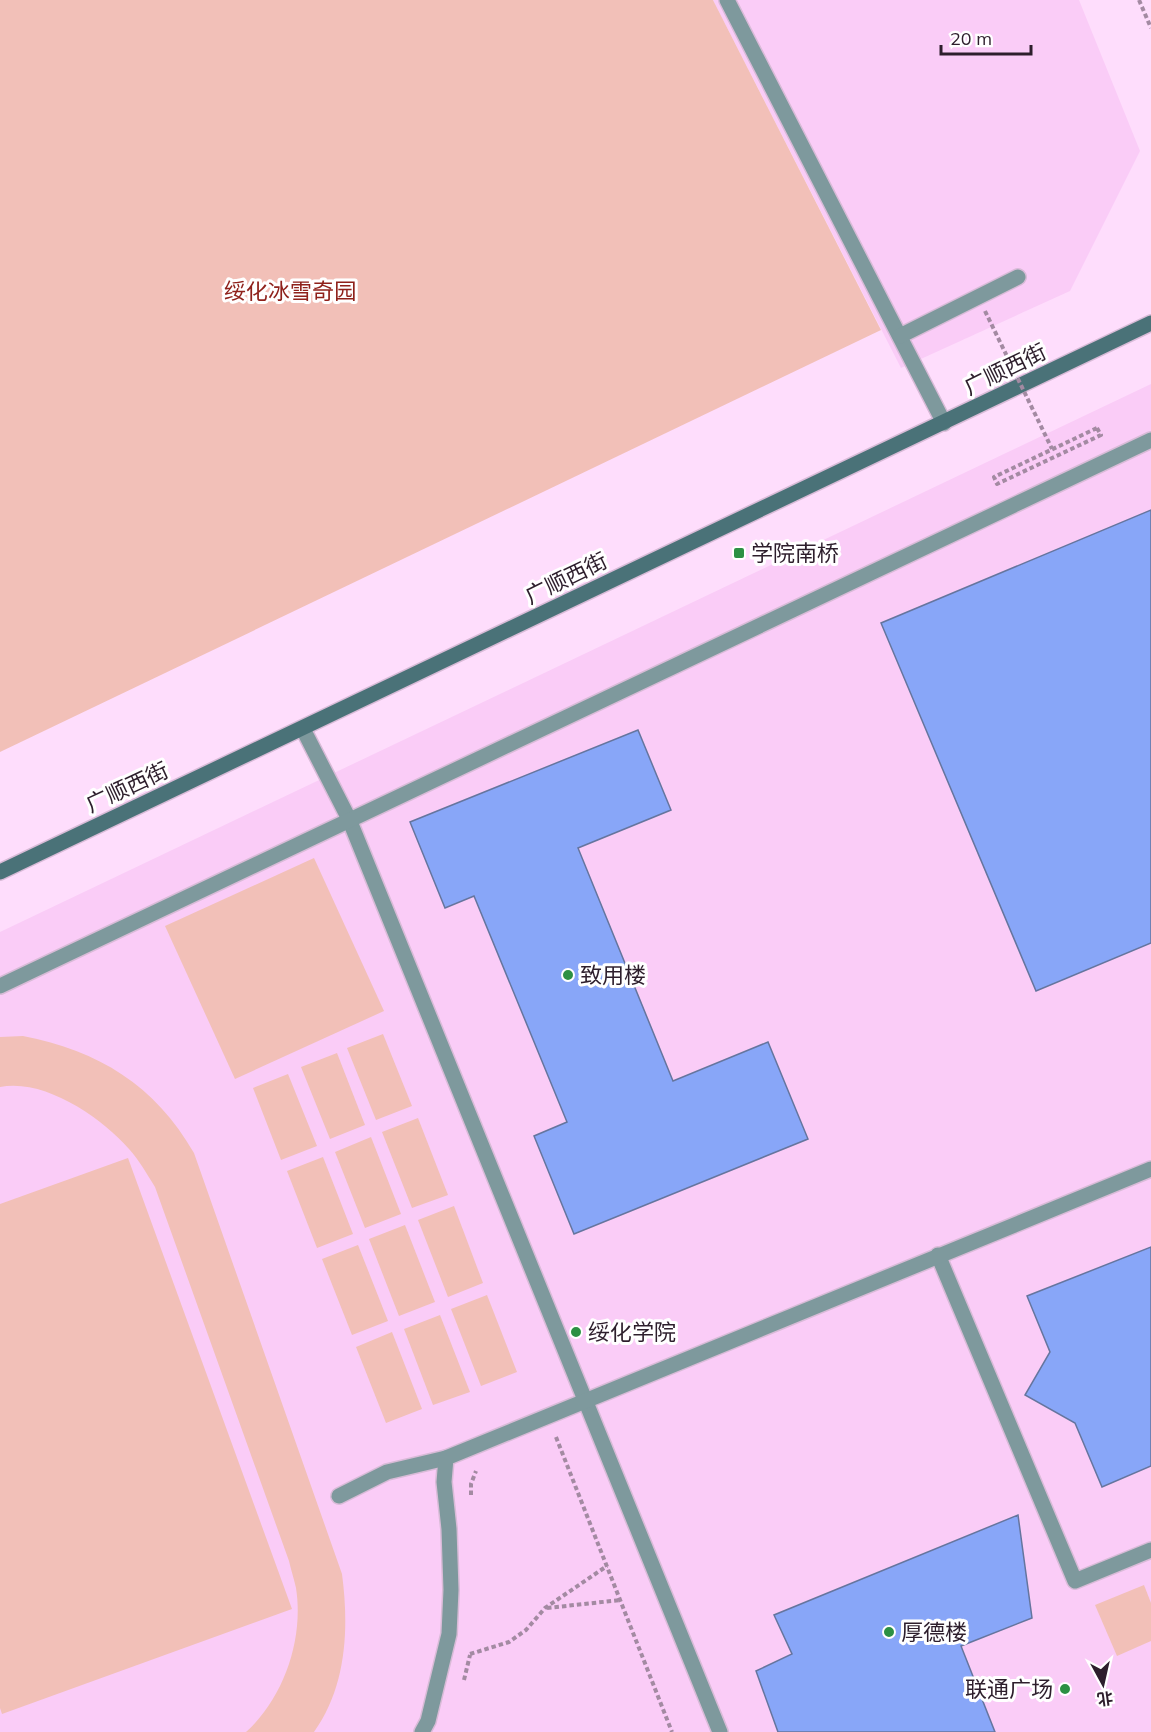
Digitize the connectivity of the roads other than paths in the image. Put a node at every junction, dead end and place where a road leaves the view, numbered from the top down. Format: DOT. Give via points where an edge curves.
graph roads {
  1 [pos="727,0"];
  2 [pos="1018,277"];
  3 [pos="1151,323"];
  4 [pos="900,336"];
  5 [pos="944,423"];
  6 [pos="1151,440"];
  7 [pos="303,729"];
  8 [pos="349,819"];
  9 [pos="0,872"];
  10 [pos="0,986"];
  11 [pos="1151,1169"];
  12 [pos="938,1255"];
  13 [pos="585,1400"];
  14 [pos="446,1458"];
  15 [pos="339,1496"];
  16 [pos="1151,1550"];
  17 [pos="422,1732"];
  18 [pos="720,1732"];
  1 -- 4 [label="lane"];
  2 -- 4 [label="lane"];
  3 -- 5 [label="main road, 广顺西街"];
  4 -- 5 [label="lane"];
  5 -- 7 [label="main road, 广顺西街"];
  6 -- 8 [label="lane"];
  7 -- 8 [label="lane"];
  7 -- 9 [label="main road, 广顺西街"];
  8 -- 10 [label="lane"];
  8 -- 13 [label="lane"];
  11 -- 12 [label="lane"];
  12 -- 13 [label="lane"];
  12 -- 16 [label="lane" via="1076,1581"];
  13 -- 14 [label="lane"];
  13 -- 18 [label="lane"];
  14 -- 15 [label="lane" via="387,1472"];
  14 -- 17 [label="lane" via="449,1634"];
}
